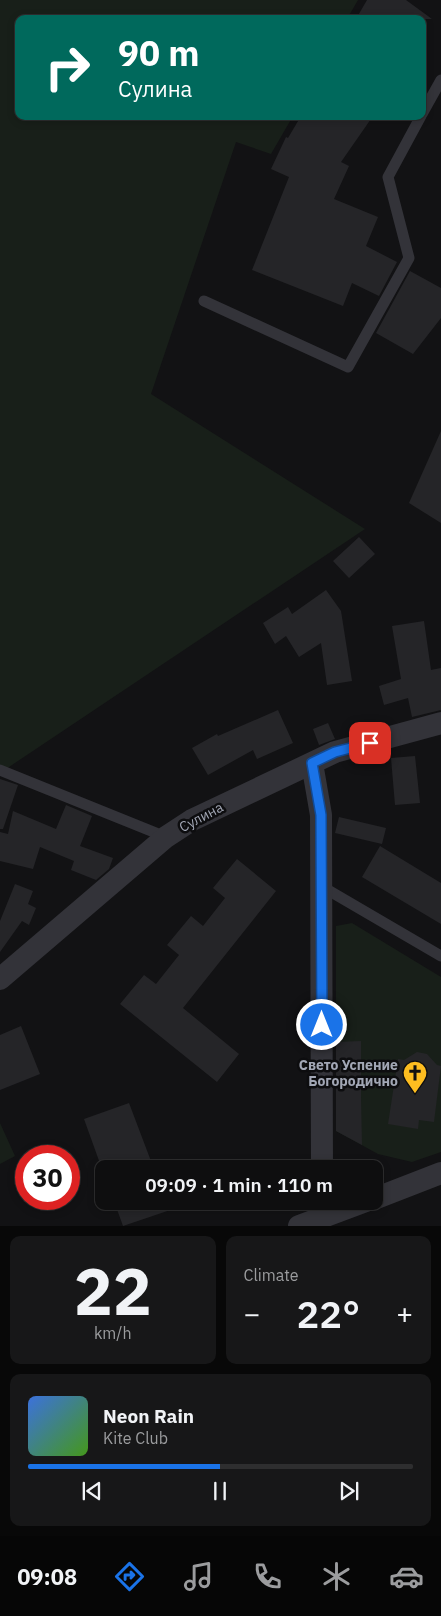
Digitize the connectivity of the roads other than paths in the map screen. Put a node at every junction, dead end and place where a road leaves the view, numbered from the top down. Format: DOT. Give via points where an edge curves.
graph roads {
  1 [pos="441,80"];
  2 [pos="426,108"];
  3 [pos="419,120"];
  4 [pos="204,302"];
  5 [pos="441,723"];
  6 [pos="312,763"];
  7 [pos="0,770"];
  8 [pos="166,837"];
  9 [pos="321,886"];
  10 [pos="441,956"];
  11 [pos="0,978"];
  12 [pos="322,1160"];
  13 [pos="441,1173"];
  14 [pos="383,1195"];
  15 [pos="337,1210"];
  16 [pos="321,1215"];
  17 [pos="299,1226"];
  1 -- 2 [label="lane"];
  3 -- 4 [label="lane" via="388,177 409,258 348,367"];
  5 -- 6 [label="street, Сулина" via="335,752"];
  6 -- 8 [label="street, Сулина" via="192,820"];
  6 -- 9 [label="street" via="321,815"];
  7 -- 8 [label="lane"];
  8 -- 11 [label="street, Сулина"];
  9 -- 10 [label="lane"];
  9 -- 12 [label="street"];
  13 -- 14 [label="street"];
  15 -- 16 [label="street"];
  16 -- 17 [label="street"];
}
